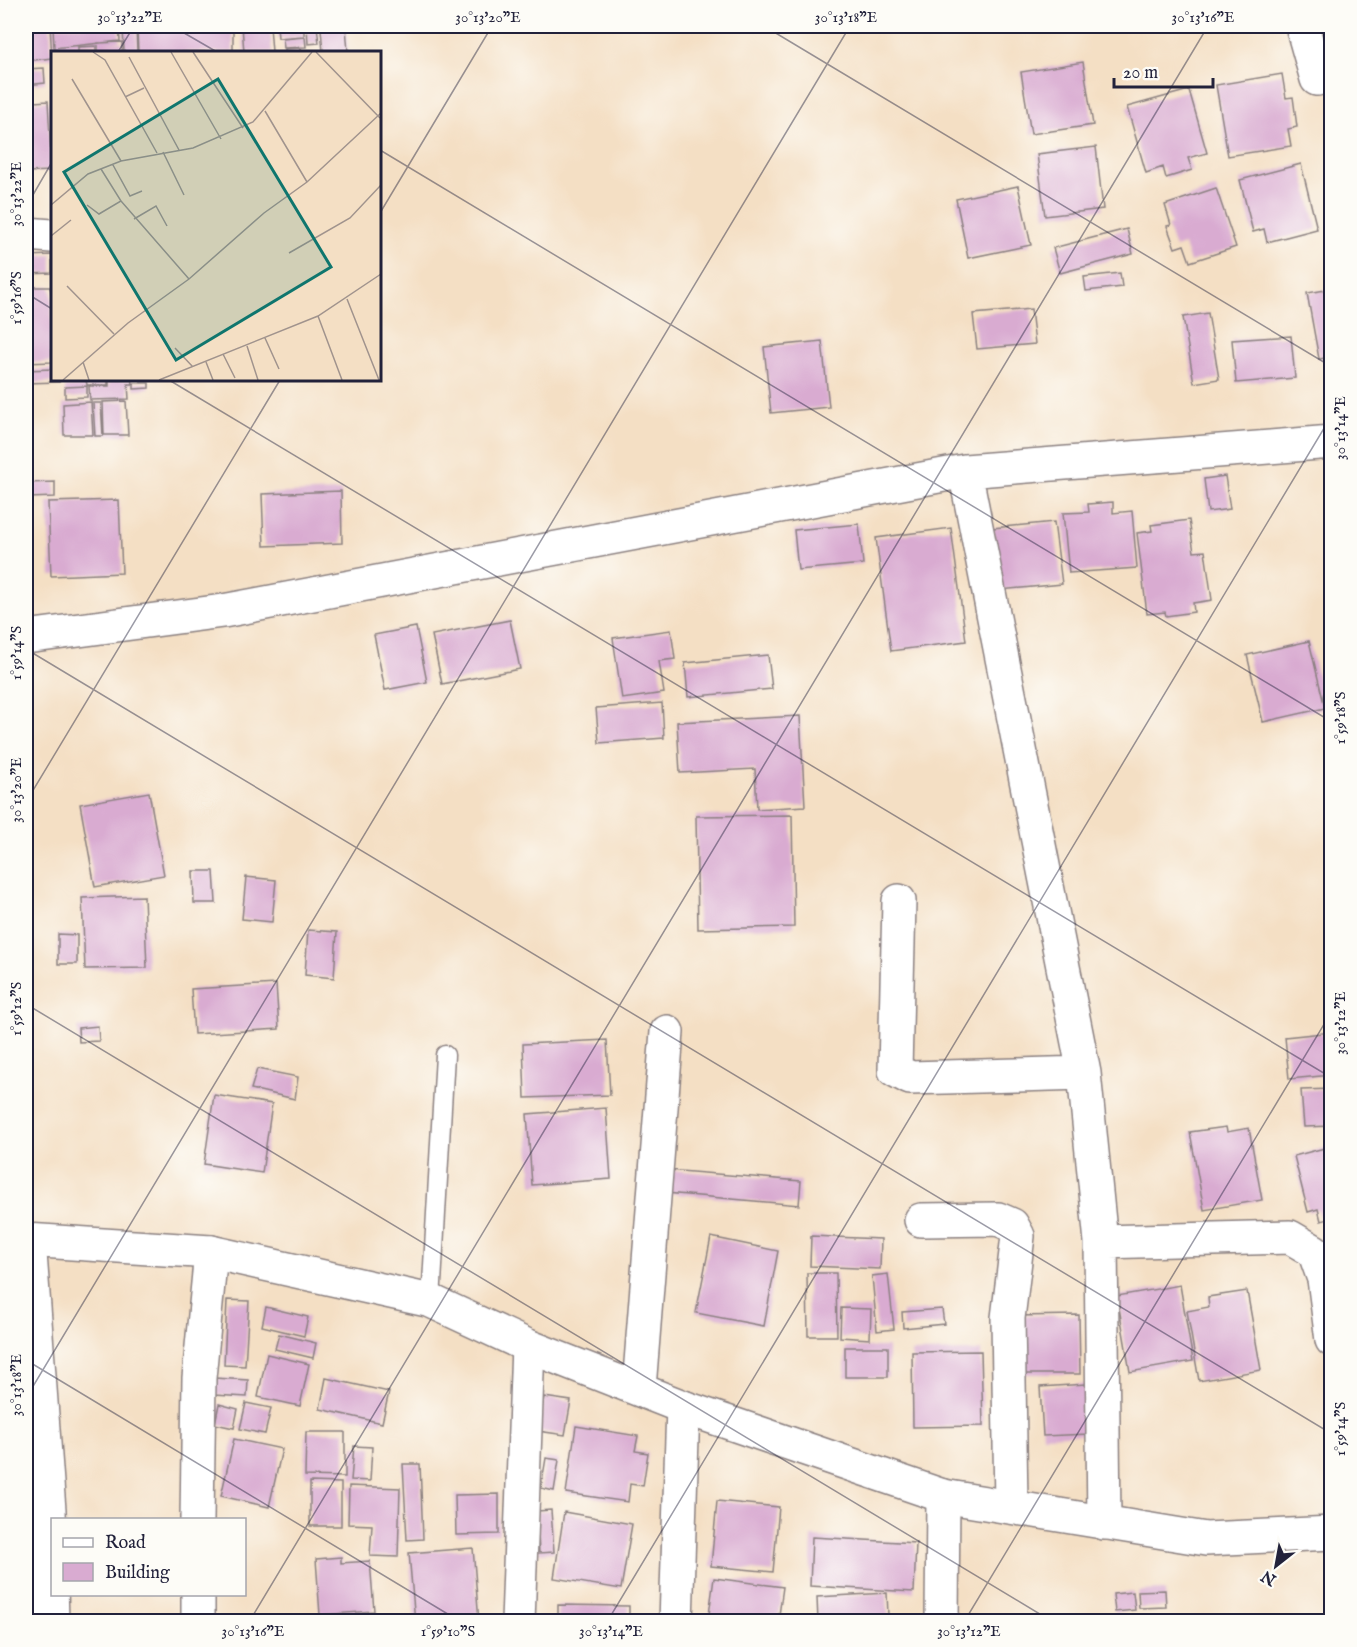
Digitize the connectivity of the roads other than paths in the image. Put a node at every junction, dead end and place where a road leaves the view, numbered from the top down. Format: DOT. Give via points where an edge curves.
graph roads {
  1 [pos="1302,26"];
  2 [pos="1317,79"];
  3 [pos="26,234"];
  4 [pos="51,236"];
  5 [pos="1332,442"];
  6 [pos="964,471"];
  7 [pos="26,637"];
  8 [pos="899,901"];
  9 [pos="667,1032"];
  10 [pos="445,1055"];
  11 [pos="1084,1073"];
  12 [pos="921,1220"];
  13 [pos="27,1240"];
  14 [pos="1101,1242"];
  15 [pos="211,1252"];
  16 [pos="431,1301"];
  17 [pos="1332,1340"];
  18 [pos="528,1346"];
  19 [pos="639,1388"];
  20 [pos="683,1407"];
  21 [pos="943,1496"];
  22 [pos="1011,1505"];
  23 [pos="197,1518"];
  24 [pos="1104,1523"];
  25 [pos="1332,1533"];
  26 [pos="51,1585"];
  27 [pos="51,1596"];
  28 [pos="198,1596"];
  29 [pos="52,1622"];
  30 [pos="198,1622"];
  31 [pos="518,1622"];
  32 [pos="676,1622"];
  33 [pos="942,1622"];
  1 -- 2 [label="street"];
  3 -- 4 [label="street"];
  5 -- 6 [label="street"];
  6 -- 7 [label="street" via="223,611"];
  6 -- 11 [label="street"];
  8 -- 11 [label="street" via="895,1070 910,1078"];
  9 -- 19 [label="street"];
  10 -- 16 [label="lane"];
  11 -- 14 [label="street"];
  12 -- 22 [label="street" via="998,1219 1012,1225 1018,1236 1008,1318"];
  13 -- 15 [label="street"];
  13 -- 26 [label="street" via="49,1510"];
  14 -- 17 [label="street" via="1290,1237 1314,1251 1323,1279"];
  14 -- 24 [label="street"];
  15 -- 16 [label="street"];
  15 -- 23 [label="street" via="199,1378"];
  16 -- 18 [label="street"];
  18 -- 19 [label="street"];
  18 -- 31 [label="street"];
  19 -- 20 [label="street"];
  20 -- 21 [label="street"];
  20 -- 32 [label="street"];
  21 -- 22 [label="street"];
  21 -- 33 [label="street"];
  22 -- 24 [label="street"];
  24 -- 25 [label="street" via="1206,1539"];
  27 -- 29 [label="street"];
  28 -- 30 [label="street"];
}
